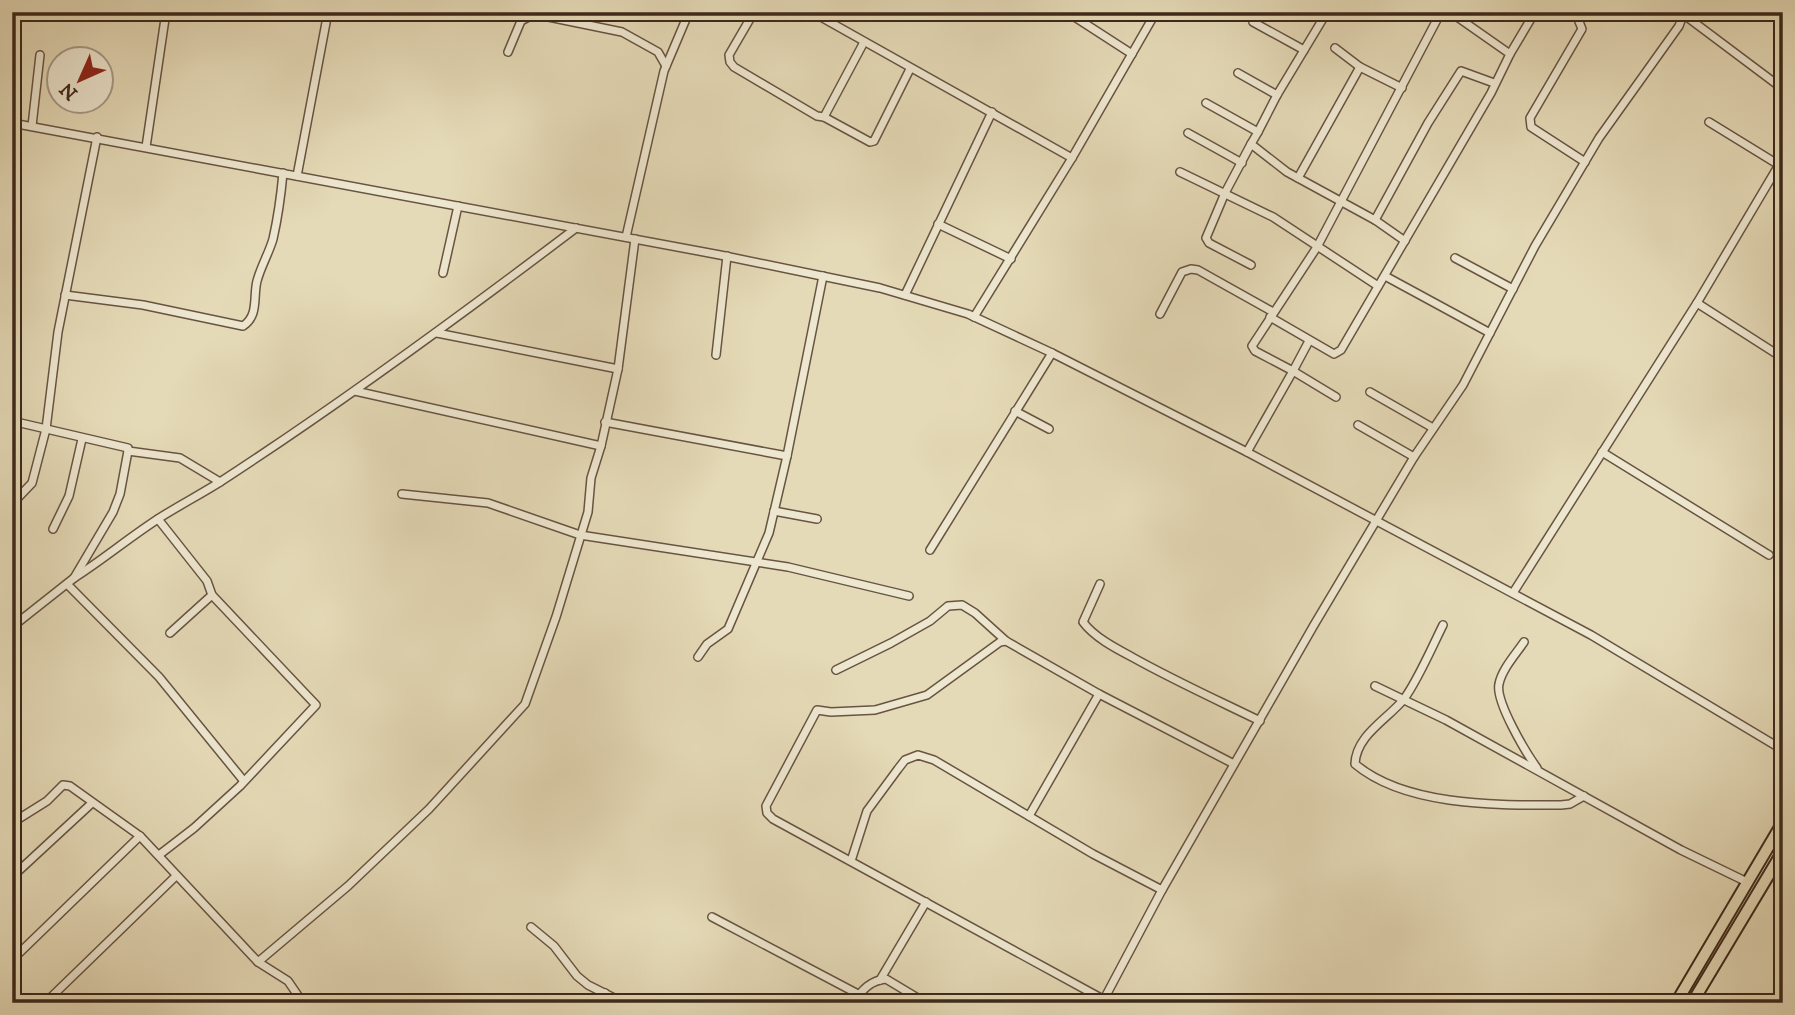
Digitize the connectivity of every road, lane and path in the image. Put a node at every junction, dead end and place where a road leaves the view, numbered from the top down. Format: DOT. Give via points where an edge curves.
graph roads {
  1 [pos="166,12"];
  2 [pos="328,12"];
  3 [pos="689,12"];
  4 [pos="754,12"];
  5 [pos="812,12"];
  6 [pos="1067,12"];
  7 [pos="1156,12"];
  8 [pos="1441,12"];
  9 [pos="1450,12"];
  10 [pos="1535,12"];
  11 [pos="1568,12"];
  12 [pos="1323,13"];
  13 [pos="1682,14"];
  14 [pos="1253,22"];
  15 [pos="864,42"];
  16 [pos="1335,48"];
  17 [pos="1304,50"];
  18 [pos="508,52"];
  19 [pos="1132,54"];
  20 [pos="1510,54"];
  21 [pos="40,55"];
  22 [pos="666,66"];
  23 [pos="1360,67"];
  24 [pos="911,69"];
  25 [pos="1238,73"];
  26 [pos="1494,83"];
  27 [pos="1402,88"];
  28 [pos="1783,89"];
  29 [pos="1277,95"];
  30 [pos="1206,103"];
  31 [pos="992,112"];
  32 [pos="824,117"];
  33 [pos="1709,122"];
  34 [pos="12,123"];
  35 [pos="32,126"];
  36 [pos="1258,132"];
  37 [pos="1188,133"];
  38 [pos="97,137"];
  39 [pos="1251,144"];
  40 [pos="146,147"];
  41 [pos="1073,158"];
  42 [pos="1781,161"];
  43 [pos="1585,162"];
  44 [pos="1242,163"];
  45 [pos="1180,172"];
  46 [pos="283,173"];
  47 [pos="297,176"];
  48 [pos="1298,178"];
  49 [pos="1225,193"];
  50 [pos="1341,200"];
  51 [pos="457,206"];
  52 [pos="1375,220"];
  53 [pos="938,224"];
  54 [pos="576,228"];
  55 [pos="625,237"];
  56 [pos="635,239"];
  57 [pos="1405,241"];
  58 [pos="1317,247"];
  59 [pos="727,256"];
  60 [pos="1455,257"];
  61 [pos="1011,259"];
  62 [pos="1251,265"];
  63 [pos="443,273"];
  64 [pos="823,276"];
  65 [pos="1385,276"];
  66 [pos="1378,286"];
  67 [pos="1513,289"];
  68 [pos="65,295"];
  69 [pos="905,295"];
  70 [pos="1697,303"];
  71 [pos="1160,314"];
  72 [pos="1272,315"];
  73 [pos="974,317"];
  74 [pos="437,333"];
  75 [pos="1490,333"];
  76 [pos="1309,341"];
  77 [pos="1052,353"];
  78 [pos="716,355"];
  79 [pos="1783,358"];
  80 [pos="618,369"];
  81 [pos="1293,371"];
  82 [pos="355,391"];
  83 [pos="1370,392"];
  84 [pos="1336,397"];
  85 [pos="1015,411"];
  86 [pos="12,421"];
  87 [pos="605,422"];
  88 [pos="1358,425"];
  89 [pos="1433,428"];
  90 [pos="47,429"];
  91 [pos="1049,429"];
  92 [pos="82,439"];
  93 [pos="601,446"];
  94 [pos="128,451"];
  95 [pos="1247,452"];
  96 [pos="1602,452"];
  97 [pos="787,456"];
  98 [pos="1414,457"];
  99 [pos="220,482"];
  100 [pos="402,494"];
  101 [pos="12,505"];
  102 [pos="774,511"];
  103 [pos="158,519"];
  104 [pos="817,519"];
  105 [pos="1378,522"];
  106 [pos="53,529"];
  107 [pos="580,535"];
  108 [pos="930,550"];
  109 [pos="1769,555"];
  110 [pos="757,562"];
  111 [pos="71,582"];
  112 [pos="1100,584"];
  113 [pos="1513,593"];
  114 [pos="212,595"];
  115 [pos="909,597"];
  116 [pos="1443,625"];
  117 [pos="12,627"];
  118 [pos="170,633"];
  119 [pos="1006,641"];
  120 [pos="1524,642"];
  121 [pos="698,657"];
  122 [pos="836,670"];
  123 [pos="1375,686"];
  124 [pos="1099,694"];
  125 [pos="1404,698"];
  126 [pos="1260,721"];
  127 [pos="1783,750"];
  128 [pos="1234,764"];
  129 [pos="1539,771"];
  130 [pos="243,780"];
  131 [pos="1584,796"];
  132 [pos="92,803"];
  133 [pos="1028,816"];
  134 [pos="1783,822"];
  135 [pos="12,823"];
  136 [pos="140,836"];
  137 [pos="1783,850"];
  138 [pos="159,855"];
  139 [pos="851,861"];
  140 [pos="176,876"];
  141 [pos="12,877"];
  142 [pos="1747,882"];
  143 [pos="1162,890"];
  144 [pos="926,902"];
  145 [pos="712,917"];
  146 [pos="531,927"];
  147 [pos="12,960"];
  148 [pos="258,962"];
  149 [pos="880,980"];
  150 [pos="606,993"];
  151 [pos="858,994"];
  152 [pos="1105,1001"];
  153 [pos="45,1003"];
  154 [pos="303,1003"];
  155 [pos="595,1003"];
  156 [pos="624,1003"];
  157 [pos="855,1003"];
  158 [pos="926,1003"];
  159 [pos="1676,1003"];
  160 [pos="1692,1003"];
  1 -- 40 [label="street"];
  2 -- 47 [label="street"];
  3 -- 22 [label="street"];
  4 -- 32 [label="street" via="729,55 730,62"];
  5 -- 15 [label="street"];
  6 -- 19 [label="street"];
  7 -- 19 [label="street"];
  8 -- 27 [label="street"];
  9 -- 20 [label="street"];
  10 -- 20 [label="street"];
  11 -- 43 [label="street" via="1582,29 1530,123 1531,128"];
  12 -- 17 [label="street"];
  13 -- 28 [label="street"];
  13 -- 43 [label="street" via="1679,26"];
  14 -- 17 [label="street"];
  15 -- 24 [label="street"];
  15 -- 32 [label="street"];
  16 -- 23 [label="street"];
  17 -- 29 [label="street"];
  18 -- 22 [label="street" via="521,21 534,14 622,32 658,51"];
  19 -- 41 [label="street"];
  20 -- 26 [label="street"];
  21 -- 35 [label="street"];
  22 -- 55 [label="street"];
  23 -- 27 [label="street"];
  23 -- 48 [label="street"];
  24 -- 31 [label="street"];
  24 -- 32 [label="street" via="874,141"];
  25 -- 29 [label="street"];
  26 -- 52 [label="street" via="1461,71"];
  26 -- 57 [label="street"];
  27 -- 50 [label="street"];
  29 -- 36 [label="street"];
  30 -- 36 [label="street"];
  31 -- 41 [label="street"];
  31 -- 53 [label="street"];
  33 -- 42 [label="street"];
  34 -- 35 [label="street"];
  35 -- 38 [label="street"];
  36 -- 39 [label="street"];
  37 -- 44 [label="street"];
  38 -- 40 [label="street"];
  38 -- 68 [label="street"];
  39 -- 44 [label="street"];
  39 -- 48 [label="street"];
  40 -- 46 [label="street"];
  41 -- 61 [label="street"];
  42 -- 70 [label="street"];
  43 -- 67 [label="street"];
  44 -- 49 [label="street"];
  45 -- 49 [label="street"];
  46 -- 47 [label="street"];
  46 -- 68 [label="street" via="279,210 257,282 254,313 243,326"];
  47 -- 51 [label="street"];
  48 -- 50 [label="street"];
  49 -- 58 [label="street" via="1273,217"];
  49 -- 62 [label="street" via="1206,238"];
  50 -- 52 [label="street"];
  50 -- 58 [label="street"];
  51 -- 54 [label="street"];
  51 -- 63 [label="street"];
  52 -- 57 [label="street"];
  53 -- 61 [label="street"];
  53 -- 69 [label="street"];
  54 -- 55 [label="street"];
  54 -- 74 [label="street"];
  55 -- 56 [label="street"];
  56 -- 59 [label="street"];
  56 -- 80 [label="street"];
  57 -- 65 [label="street"];
  58 -- 66 [label="street"];
  58 -- 72 [label="street"];
  59 -- 64 [label="street"];
  59 -- 78 [label="street"];
  60 -- 67 [label="street"];
  61 -- 73 [label="street"];
  64 -- 69 [label="street"];
  64 -- 97 [label="street"];
  65 -- 66 [label="street"];
  65 -- 75 [label="street"];
  66 -- 76 [label="street" via="1339,353"];
  67 -- 75 [label="street"];
  68 -- 90 [label="street"];
  69 -- 73 [label="street"];
  70 -- 79 [label="street"];
  70 -- 96 [label="street"];
  71 -- 72 [label="street" via="1182,272 1191,269"];
  72 -- 76 [label="street"];
  72 -- 81 [label="street" via="1253,349"];
  73 -- 77 [label="street"];
  74 -- 80 [label="street"];
  74 -- 82 [label="street"];
  75 -- 89 [label="street"];
  76 -- 81 [label="street"];
  77 -- 85 [label="street"];
  77 -- 95 [label="street"];
  80 -- 87 [label="street"];
  81 -- 84 [label="street"];
  81 -- 95 [label="street"];
  82 -- 93 [label="street"];
  82 -- 99 [label="street"];
  83 -- 89 [label="street"];
  85 -- 91 [label="street"];
  85 -- 108 [label="street"];
  86 -- 90 [label="street"];
  87 -- 93 [label="street"];
  87 -- 97 [label="street"];
  88 -- 98 [label="street"];
  89 -- 98 [label="street"];
  90 -- 92 [label="street"];
  90 -- 101 [label="street" via="32,483"];
  92 -- 94 [label="street"];
  92 -- 106 [label="street" via="69,496"];
  93 -- 107 [label="street"];
  94 -- 99 [label="street" via="180,458"];
  94 -- 111 [label="street" via="113,512"];
  95 -- 105 [label="street"];
  96 -- 109 [label="street"];
  96 -- 113 [label="street"];
  97 -- 102 [label="street"];
  98 -- 105 [label="street"];
  99 -- 103 [label="street"];
  100 -- 107 [label="street" via="488,503"];
  102 -- 104 [label="street"];
  102 -- 110 [label="street"];
  103 -- 111 [label="street"];
  103 -- 114 [label="street" via="207,581"];
  105 -- 113 [label="street"];
  105 -- 126 [label="street"];
  107 -- 110 [label="street"];
  107 -- 148 [label="street" via="525,704 429,810"];
  110 -- 115 [label="street"];
  110 -- 121 [label="street" via="728,629 707,643"];
  111 -- 117 [label="street"];
  111 -- 130 [label="street" via="159,677"];
  112 -- 126 [label="street" via="1084,614 1087,628 1152,668"];
  113 -- 127 [label="street"];
  114 -- 118 [label="street"];
  114 -- 130 [label="street" via="316,705"];
  116 -- 125 [label="street"];
  119 -- 122 [label="street" via="969,609 948,606 930,621"];
  119 -- 124 [label="street"];
  119 -- 139 [label="street" via="927,695 875,710 817,710 766,810 773,819"];
  120 -- 129 [label="street" via="1502,675 1498,691 1521,747"];
  123 -- 125 [label="street"];
  124 -- 128 [label="street"];
  124 -- 133 [label="street"];
  125 -- 129 [label="street"];
  125 -- 131 [label="street" via="1372,729 1359,751 1356,764 1368,773 1410,791 1491,803 1561,805"];
  126 -- 128 [label="street"];
  128 -- 143 [label="street"];
  129 -- 131 [label="street"];
  130 -- 138 [label="street"];
  131 -- 142 [label="street"];
  132 -- 135 [label="street" via="63,785"];
  132 -- 136 [label="street"];
  132 -- 141 [label="street"];
  133 -- 139 [label="street" via="918,755 905,760 867,811"];
  133 -- 143 [label="street"];
  134 -- 142 [label="main road"];
  136 -- 138 [label="street"];
  136 -- 147 [label="street"];
  137 -- 160 [label="main road"];
  138 -- 140 [label="street"];
  139 -- 144 [label="street"];
  140 -- 148 [label="street"];
  140 -- 153 [label="street"];
  142 -- 159 [label="main road"];
  143 -- 152 [label="street"];
  144 -- 149 [label="street"];
  144 -- 152 [label="street"];
  145 -- 151 [label="street"];
  146 -- 150 [label="street" via="554,946 577,976"];
  148 -- 154 [label="street" via="288,981"];
  149 -- 151 [label="street"];
  149 -- 158 [label="street" via="886,979"];
  150 -- 155 [label="street"];
  150 -- 156 [label="street"];
  151 -- 157 [label="street"];
}
